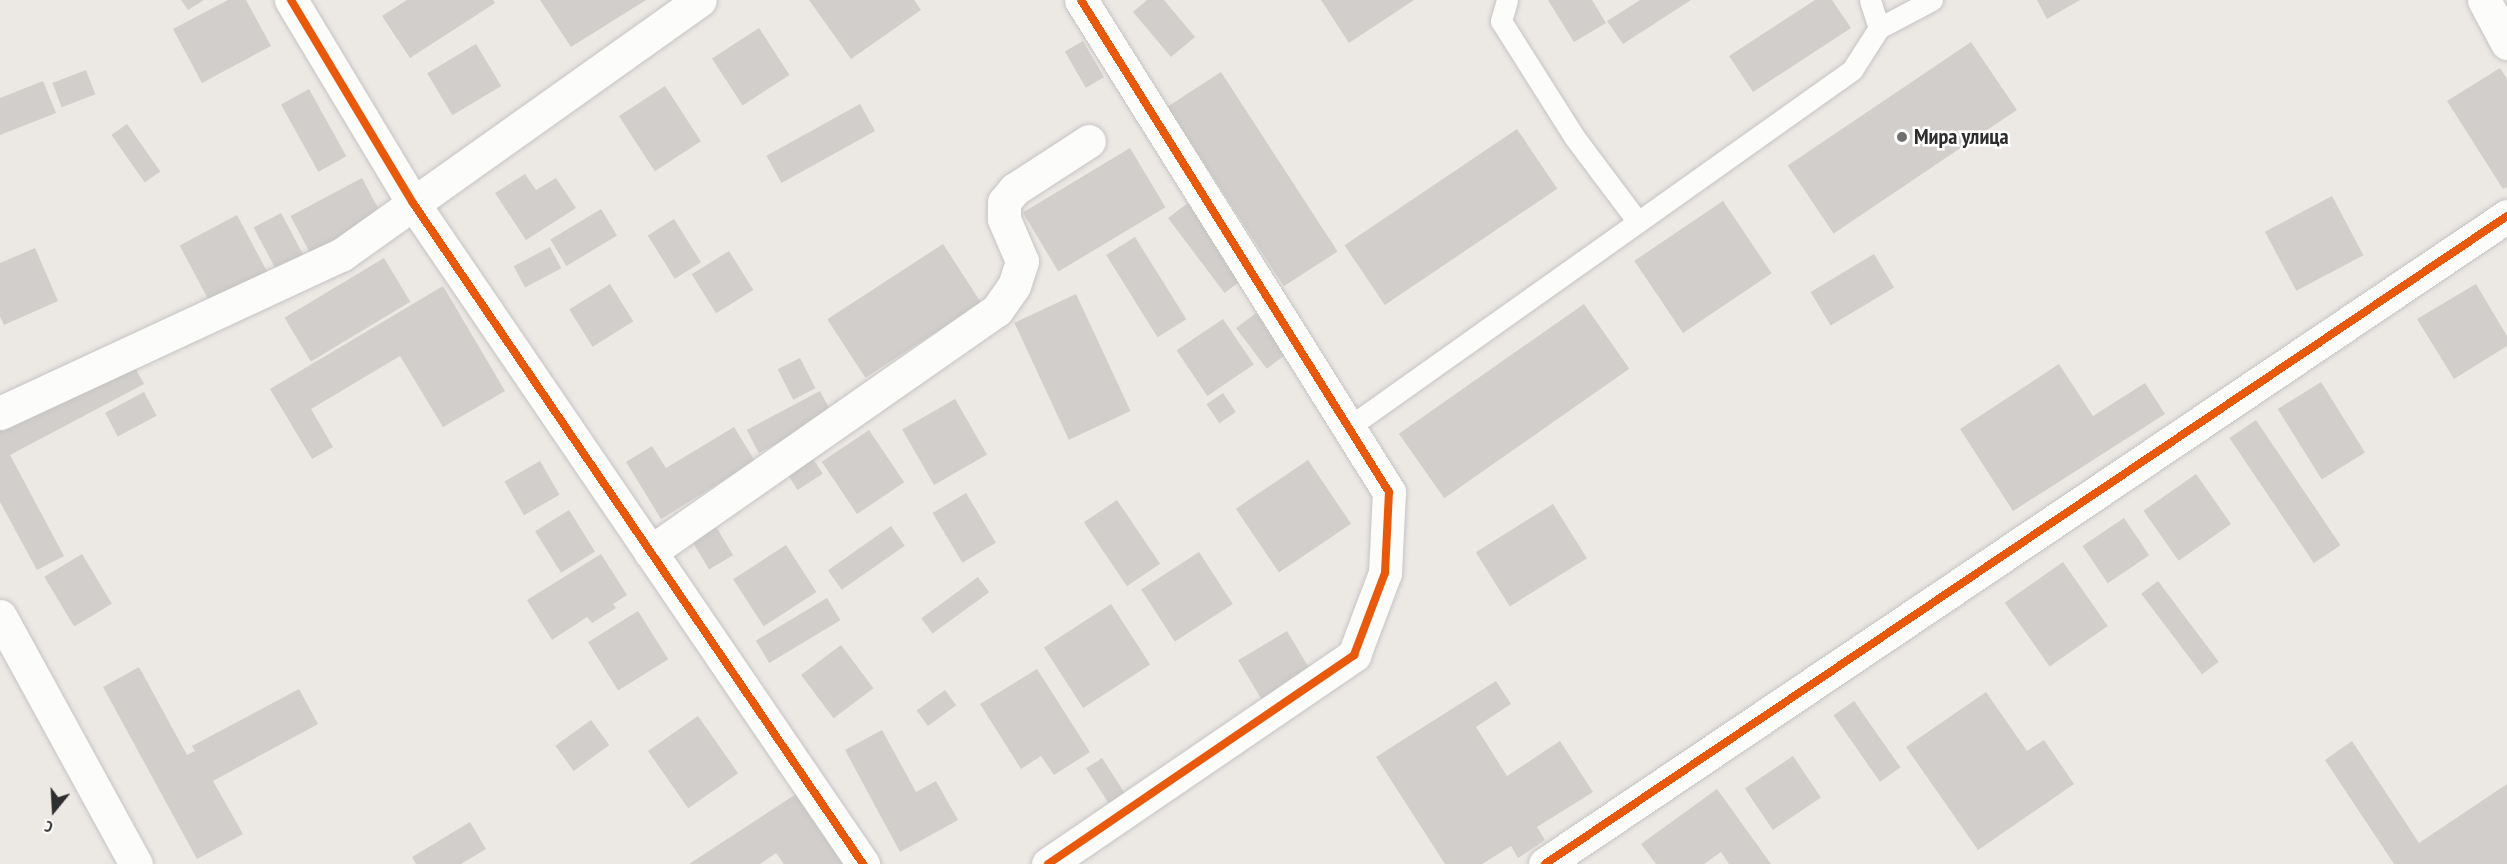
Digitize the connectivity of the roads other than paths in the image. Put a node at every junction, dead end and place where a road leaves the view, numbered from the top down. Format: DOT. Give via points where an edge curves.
graph roads {
  1 [pos="291,0"];
  2 [pos="700,0"];
  3 [pos="1081,0"];
  4 [pos="1507,0"];
  5 [pos="1870,0"];
  6 [pos="1932,0"];
  7 [pos="2484,0"];
  8 [pos="1879,28"];
  9 [pos="2507,44"];
  10 [pos="1089,141"];
  11 [pos="413,203"];
  12 [pos="2507,216"];
  13 [pos="1638,222"];
  14 [pos="0,412"];
  15 [pos="1349,427"];
  16 [pos="650,552"];
  17 [pos="0,616"];
  18 [pos="136,864"];
  19 [pos="863,864"];
  20 [pos="1048,864"];
  21 [pos="1545,864"];
  1 -- 11 [label="street"];
  2 -- 11 [label="street"];
  3 -- 15 [label="street"];
  4 -- 13 [label="lane" via="1501,21 1575,138"];
  5 -- 8 [label="lane"];
  6 -- 8 [label="lane"];
  7 -- 9 [label="street"];
  8 -- 13 [label="lane" via="1852,70"];
  10 -- 16 [label="street" via="1015,189 1004,202 1004,219 1022,261 1014,286 997,310"];
  11 -- 14 [label="street" via="341,255"];
  11 -- 16 [label="street"];
  12 -- 21 [label="street"];
  13 -- 15 [label="lane"];
  15 -- 20 [label="street" via="1389,492 1385,573 1354,655"];
  16 -- 19 [label="street"];
  17 -- 18 [label="street"];
}
